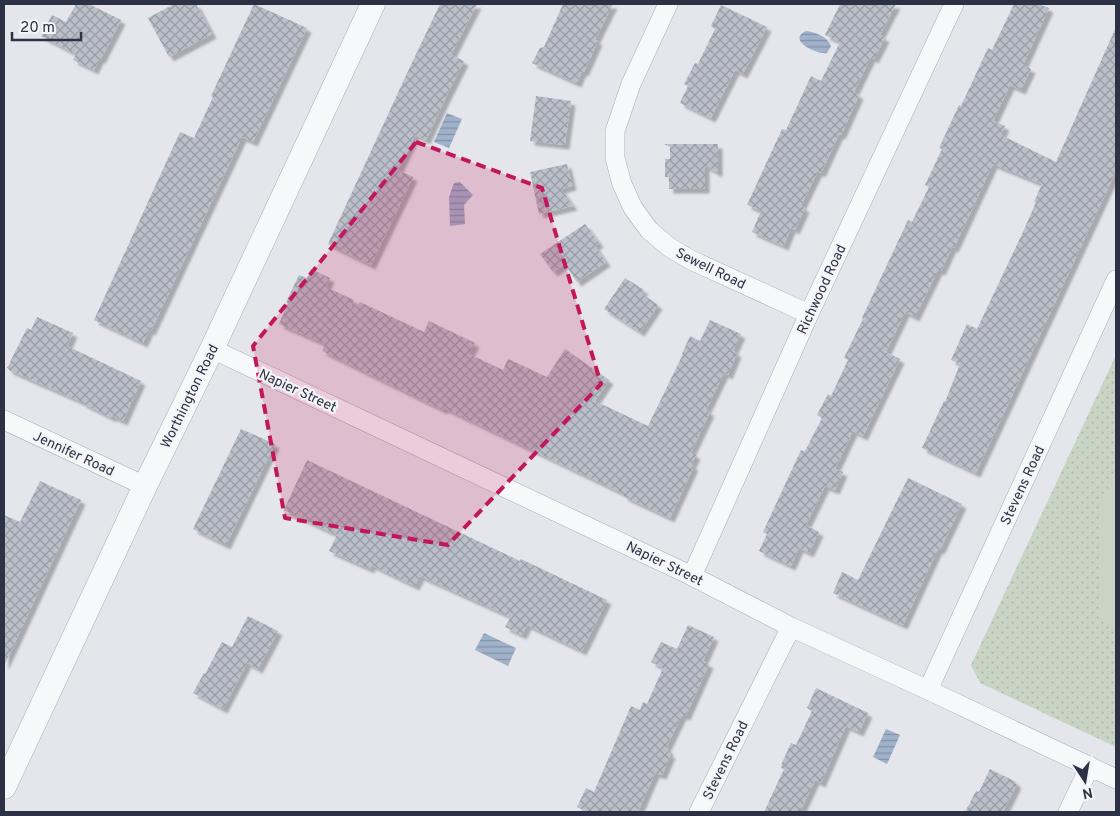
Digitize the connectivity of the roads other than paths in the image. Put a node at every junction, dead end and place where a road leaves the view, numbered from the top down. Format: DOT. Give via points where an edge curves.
graph roads {
  1 [pos="373,4"];
  2 [pos="668,4"];
  3 [pos="954,4"];
  4 [pos="1116,280"];
  5 [pos="809,314"];
  6 [pos="212,349"];
  7 [pos="4,420"];
  8 [pos="145,486"];
  9 [pos="692,576"];
  10 [pos="791,627"];
  11 [pos="928,690"];
  12 [pos="1090,766"];
  13 [pos="1116,778"];
  14 [pos="4,787"];
  15 [pos="700,812"];
  16 [pos="1068,812"];
  1 -- 6 [label="street, Worthington Road"];
  2 -- 5 [label="street, Sewell Road" via="631,84 614,131 622,184 633,208 649,230 669,247"];
  3 -- 5 [label="street, Richwood Road"];
  4 -- 11 [label="street, Stevens Road"];
  5 -- 9 [label="street, Richwood Road"];
  6 -- 8 [label="street, Worthington Road"];
  6 -- 9 [label="street, Napier Street"];
  7 -- 8 [label="street, Jennifer Road"];
  8 -- 14 [label="street, Worthington Road"];
  9 -- 10 [label="street, Napier Street"];
  10 -- 11 [label="street, Napier Street"];
  10 -- 15 [label="street, Stevens Road"];
  11 -- 12 [label="street, Napier Street"];
  12 -- 13 [label="street, Napier Street"];
  12 -- 16 [label="street"];
}
